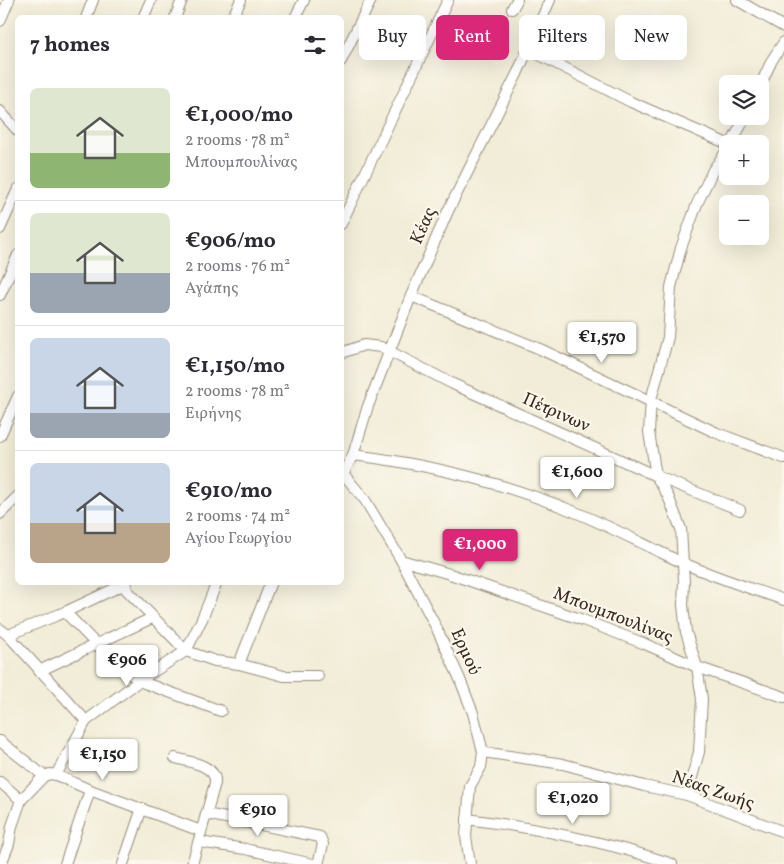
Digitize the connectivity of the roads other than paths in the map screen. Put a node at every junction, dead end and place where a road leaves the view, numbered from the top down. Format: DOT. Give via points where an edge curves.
graph roads {
  1 [pos="9,0"];
  2 [pos="93,0"];
  3 [pos="150,0"];
  4 [pos="182,0"];
  5 [pos="241,0"];
  6 [pos="304,0"];
  7 [pos="371,0"];
  8 [pos="448,0"];
  9 [pos="550,0"];
  10 [pos="737,0"];
  11 [pos="87,15"];
  12 [pos="144,15"];
  13 [pos="176,15"];
  14 [pos="234,15"];
  15 [pos="296,15"];
  16 [pos="543,15"];
  17 [pos="0,20"];
  18 [pos="784,26"];
  19 [pos="784,42"];
  20 [pos="344,55"];
  21 [pos="523,60"];
  22 [pos="549,60"];
  23 [pos="765,75"];
  24 [pos="0,111"];
  25 [pos="15,128"];
  26 [pos="719,140"];
  27 [pos="719,162"];
  28 [pos="15,196"];
  29 [pos="344,218"];
  30 [pos="0,229"];
  31 [pos="15,262"];
  32 [pos="0,295"];
  33 [pos="411,296"];
  34 [pos="344,352"];
  35 [pos="388,352"];
  36 [pos="651,400"];
  37 [pos="15,403"];
  38 [pos="0,436"];
  39 [pos="353,455"];
  40 [pos="784,458"];
  41 [pos="344,471"];
  42 [pos="344,476"];
  43 [pos="656,476"];
  44 [pos="15,499"];
  45 [pos="740,510"];
  46 [pos="0,514"];
  47 [pos="401,560"];
  48 [pos="683,563"];
  49 [pos="123,585"];
  50 [pos="126,585"];
  51 [pos="215,585"];
  52 [pos="270,585"];
  53 [pos="784,600"];
  54 [pos="65,612"];
  55 [pos="152,618"];
  56 [pos="4,632"];
  57 [pos="96,644"];
  58 [pos="186,651"];
  59 [pos="239,664"];
  60 [pos="697,667"];
  61 [pos="39,670"];
  62 [pos="318,676"];
  63 [pos="139,681"];
  64 [pos="784,697"];
  65 [pos="221,711"];
  66 [pos="86,721"];
  67 [pos="0,741"];
  68 [pos="483,752"];
  69 [pos="175,758"];
  70 [pos="44,776"];
  71 [pos="56,776"];
  72 [pos="0,782"];
  73 [pos="90,790"];
  74 [pos="687,795"];
  75 [pos="21,800"];
  76 [pos="142,808"];
  77 [pos="206,814"];
  78 [pos="467,819"];
  79 [pos="0,825"];
  80 [pos="12,826"];
  81 [pos="201,831"];
  82 [pos="784,832"];
  83 [pos="200,842"];
  84 [pos="1,864"];
  85 [pos="65,864"];
  86 [pos="123,864"];
  87 [pos="192,864"];
  88 [pos="313,864"];
  89 [pos="318,864"];
  90 [pos="470,864"];
  91 [pos="672,864"];
  1 -- 17 [label="street"];
  2 -- 11 [label="street"];
  3 -- 12 [label="street"];
  4 -- 13 [label="street"];
  5 -- 14 [label="street"];
  6 -- 15 [label="street"];
  7 -- 20 [label="street"];
  8 -- 29 [label="street"];
  9 -- 16 [label="street, Κέας"];
  10 -- 18 [label="street"];
  19 -- 23 [label="street"];
  21 -- 33 [label="street, Κέας" via="448,211"];
  22 -- 26 [label="street" via="631,102"];
  24 -- 25 [label="street"];
  27 -- 36 [label="street" via="697,204 681,248 671,287 668,337"];
  28 -- 30 [label="street"];
  31 -- 32 [label="street"];
  33 -- 35 [label="street, Κέας"];
  33 -- 36 [label="street" via="540,349"];
  34 -- 35 [label="street, Πέτρινων" via="372,345"];
  35 -- 39 [label="street, Κέας"];
  35 -- 43 [label="street, Πέτρινων"];
  36 -- 40 [label="street" via="717,433"];
  36 -- 43 [label="street" via="649,432"];
  37 -- 38 [label="street"];
  39 -- 41 [label="street, Κέας"];
  39 -- 48 [label="street" via="460,474 523,493 571,511"];
  42 -- 47 [label="street, Ερμού" via="365,500"];
  43 -- 45 [label="street, Πέτρινων"];
  43 -- 48 [label="street" via="681,529"];
  44 -- 46 [label="street"];
  47 -- 60 [label="street, Μπουμπουλίνας" via="582,620"];
  47 -- 68 [label="street, Ερμού" via="459,677"];
  48 -- 53 [label="street"];
  48 -- 60 [label="street" via="686,632"];
  49 -- 54 [label="street"];
  50 -- 55 [label="street"];
  51 -- 58 [label="street"];
  52 -- 59 [label="street"];
  54 -- 56 [label="street"];
  54 -- 57 [label="street"];
  55 -- 57 [label="street"];
  55 -- 58 [label="street"];
  56 -- 61 [label="street"];
  57 -- 61 [label="street"];
  57 -- 63 [label="street"];
  58 -- 59 [label="street" via="215,661"];
  58 -- 63 [label="street"];
  59 -- 62 [label="street" via="284,676"];
  60 -- 64 [label="street, Μπουμπουλίνας"];
  60 -- 74 [label="street" via="702,699 701,727 699,752"];
  61 -- 66 [label="street"];
  63 -- 65 [label="street"];
  63 -- 66 [label="street"];
  66 -- 71 [label="street"];
  67 -- 70 [label="street"];
  68 -- 74 [label="street, Νέας Ζωής" via="563,764"];
  68 -- 78 [label="street" via="481,767 470,786"];
  69 -- 77 [label="street" via="214,772 215,783"];
  70 -- 71 [label="street"];
  70 -- 75 [label="street"];
  71 -- 73 [label="street"];
  72 -- 75 [label="street"];
  73 -- 76 [label="street"];
  73 -- 85 [label="street"];
  74 -- 82 [label="street, Νέας Ζωής"];
  75 -- 80 [label="street"];
  76 -- 81 [label="street"];
  76 -- 86 [label="street"];
  77 -- 81 [label="street"];
  77 -- 89 [label="street" via="320,837 323,842"];
  78 -- 90 [label="street"];
  78 -- 91 [label="street" via="589,840"];
  79 -- 80 [label="street"];
  80 -- 84 [label="street"];
  81 -- 83 [label="street"];
  83 -- 87 [label="street"];
  83 -- 88 [label="street"];
}
